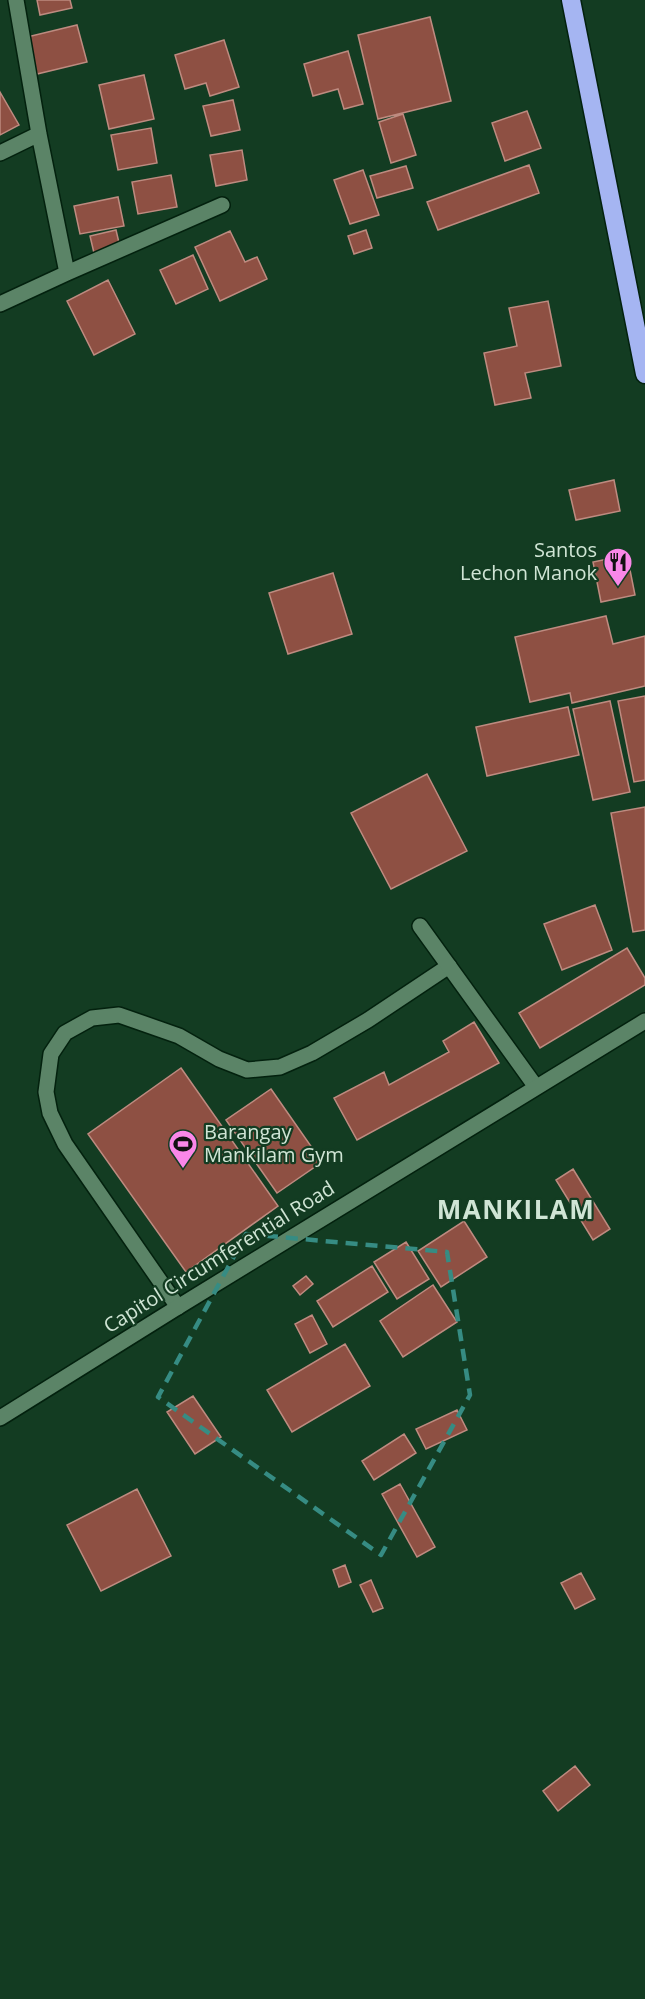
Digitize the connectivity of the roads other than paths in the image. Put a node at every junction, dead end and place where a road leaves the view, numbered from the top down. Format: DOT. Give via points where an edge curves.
graph roads {
  1 [pos="16,0"];
  2 [pos="571,0"];
  3 [pos="39,134"];
  4 [pos="0,153"];
  5 [pos="222,205"];
  6 [pos="67,273"];
  7 [pos="0,304"];
  8 [pos="645,374"];
  9 [pos="420,926"];
  10 [pos="449,966"];
  11 [pos="645,1021"];
  12 [pos="536,1087"];
  13 [pos="177,1307"];
  14 [pos="0,1418"];
  1 -- 3 [label="street"];
  2 -- 8 [label="highway"];
  3 -- 4 [label="street"];
  3 -- 6 [label="street"];
  5 -- 6 [label="street"];
  6 -- 7 [label="street"];
  9 -- 10 [label="street"];
  10 -- 12 [label="street"];
  10 -- 13 [label="street" via="368,1020 280,1067 247,1070 179,1036 119,1015 92,1018 65,1033 51,1054 46,1092 50,1113 65,1144"];
  11 -- 12 [label="street, Capitol Circumferential Road"];
  12 -- 13 [label="street, Capitol Circumferential Road"];
  13 -- 14 [label="street, Capitol Circumferential Road"];
}
